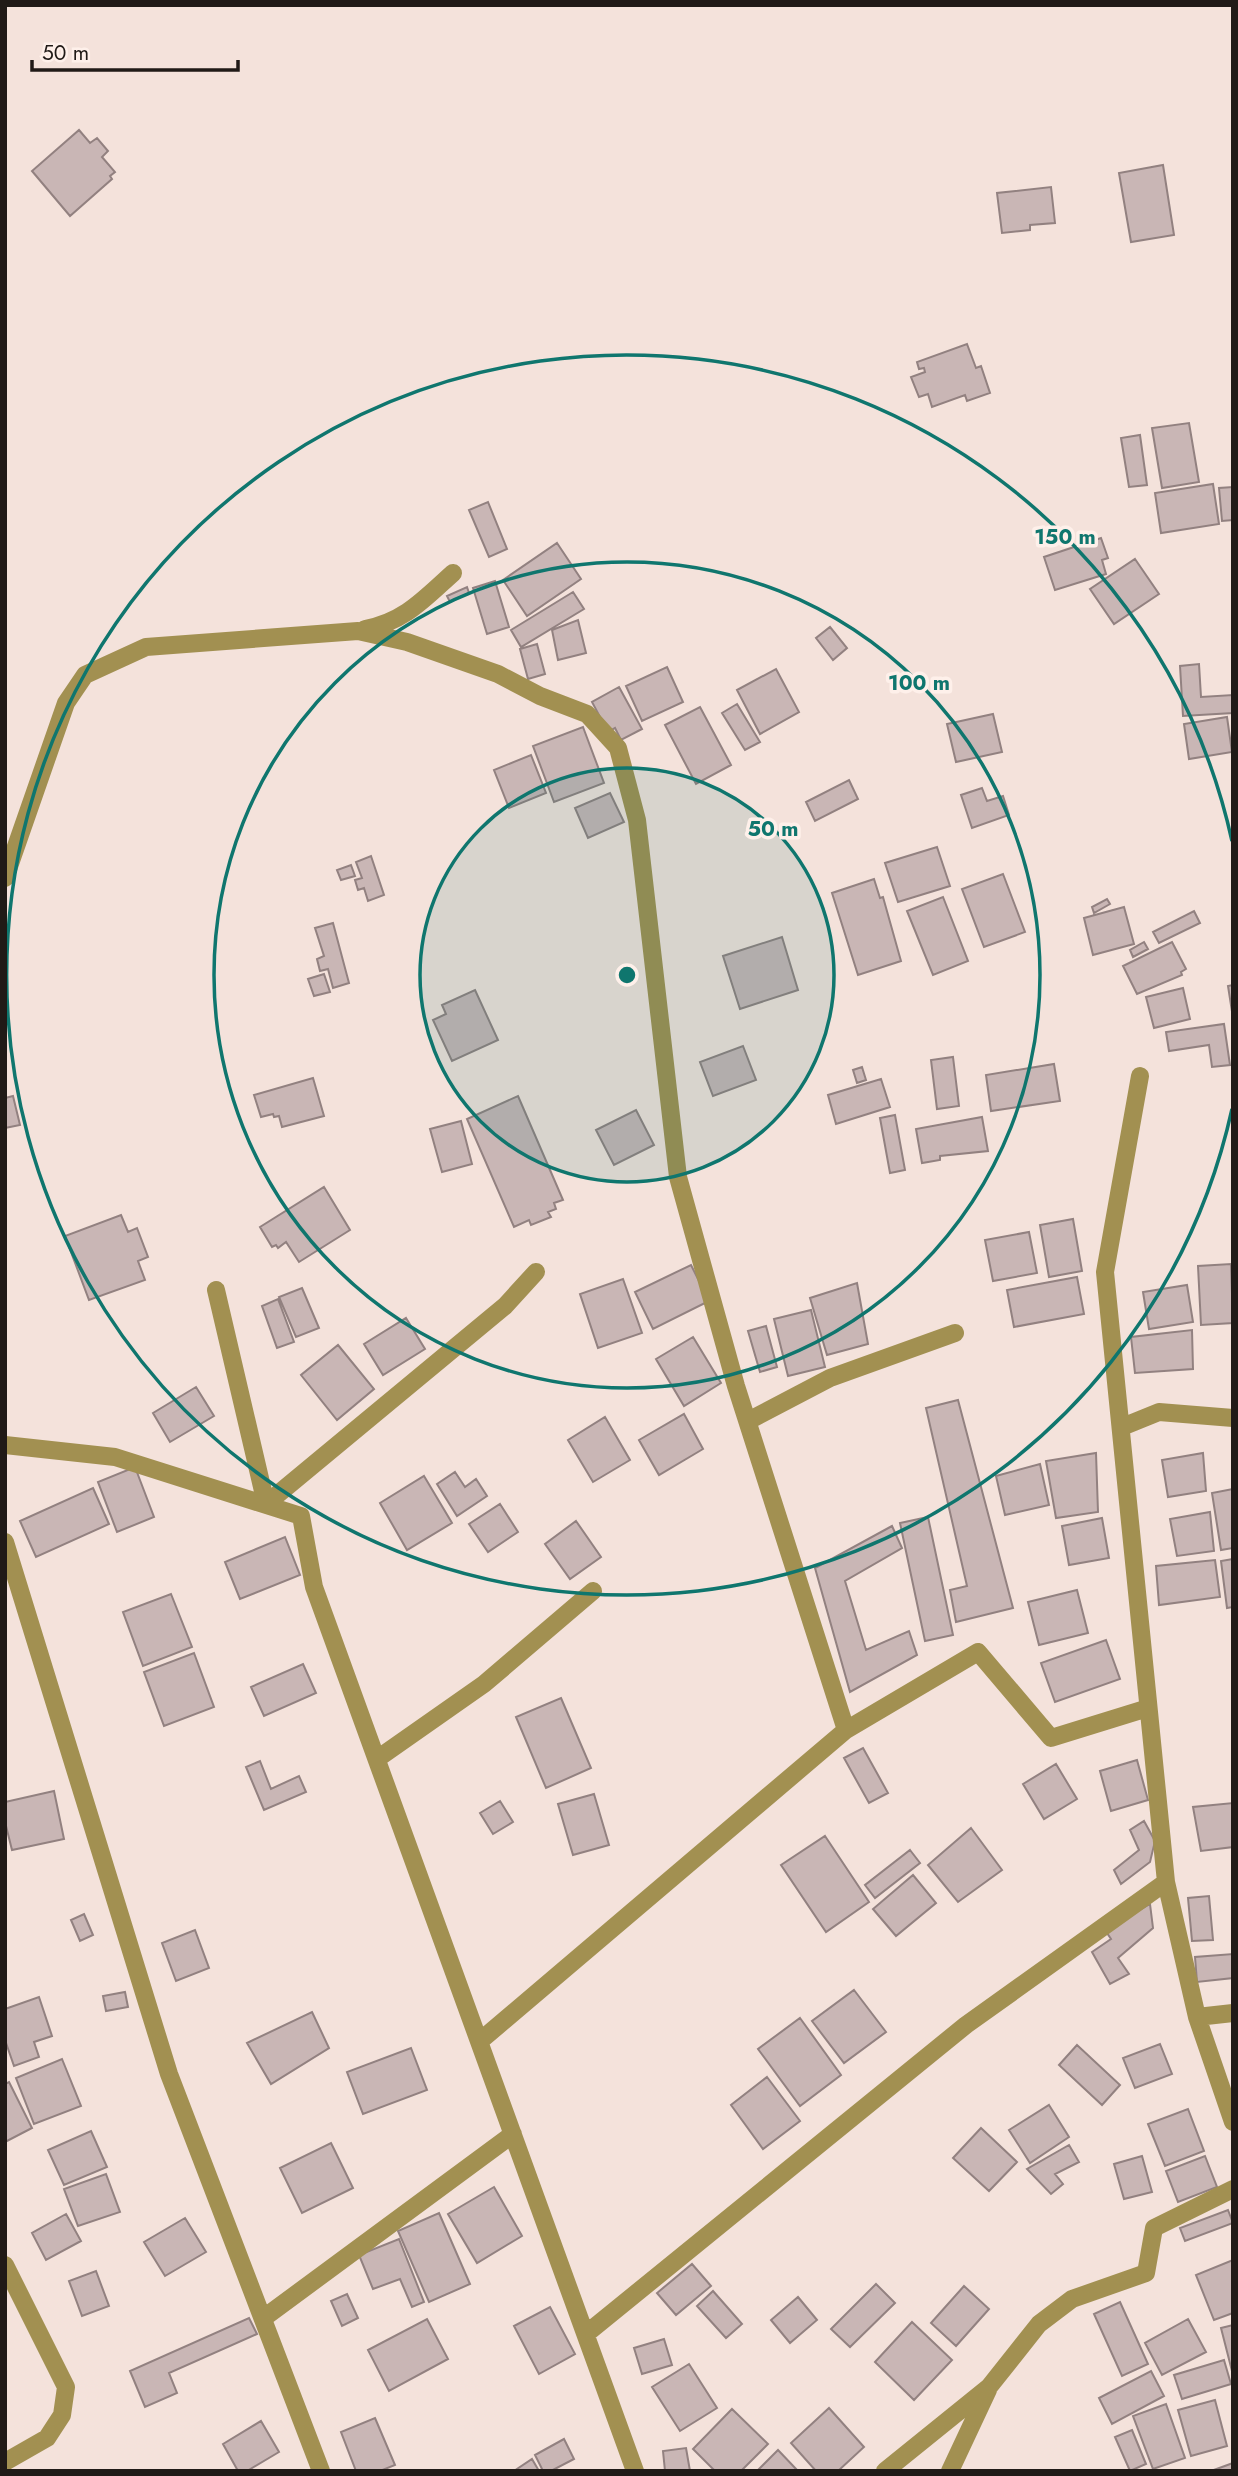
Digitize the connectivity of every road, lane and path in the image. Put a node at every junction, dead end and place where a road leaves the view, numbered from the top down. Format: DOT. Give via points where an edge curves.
graph roads {
  1 [pos="453,573"];
  2 [pos="358,631"];
  3 [pos="5,878"];
  4 [pos="1140,1076"];
  5 [pos="536,1272"];
  6 [pos="216,1290"];
  7 [pos="956,1333"];
  8 [pos="1233,1418"];
  9 [pos="748,1421"];
  10 [pos="1122,1427"];
  11 [pos="5,1445"];
  12 [pos="266,1504"];
  13 [pos="5,1542"];
  14 [pos="593,1591"];
  15 [pos="1148,1709"];
  16 [pos="846,1730"];
  17 [pos="377,1759"];
  18 [pos="1166,1882"];
  19 [pos="1233,2013"];
  20 [pos="1197,2017"];
  21 [pos="480,2041"];
  22 [pos="1233,2122"];
  23 [pos="513,2134"];
  24 [pos="1233,2189"];
  25 [pos="5,2265"];
  26 [pos="265,2317"];
  27 [pos="586,2334"];
  28 [pos="989,2386"];
  29 [pos="5,2462"];
  30 [pos="321,2471"];
  31 [pos="635,2471"];
  32 [pos="885,2471"];
  33 [pos="950,2471"];
  1 -- 2 [label="street" via="406,615"];
  2 -- 3 [label="street" via="146,647 85,675 66,704"];
  2 -- 9 [label="street" via="407,642 498,674 587,715 618,748 637,820 678,1177"];
  4 -- 10 [label="street" via="1105,1272"];
  5 -- 12 [label="street" via="505,1306"];
  6 -- 12 [label="street"];
  7 -- 9 [label="street" via="830,1378"];
  8 -- 10 [label="street" via="1159,1412"];
  9 -- 16 [label="street"];
  10 -- 15 [label="street"];
  11 -- 12 [label="street" via="115,1457"];
  12 -- 17 [label="street" via="301,1516 314,1587"];
  13 -- 26 [label="street" via="169,2074"];
  14 -- 17 [label="street" via="484,1684"];
  15 -- 16 [label="street" via="1051,1738 978,1652"];
  15 -- 18 [label="street"];
  16 -- 21 [label="street"];
  17 -- 21 [label="street"];
  18 -- 20 [label="street"];
  18 -- 27 [label="street" via="965,2025"];
  19 -- 20 [label="street"];
  20 -- 22 [label="street"];
  21 -- 23 [label="street"];
  23 -- 26 [label="street"];
  23 -- 27 [label="street"];
  24 -- 28 [label="street" via="1154,2228 1146,2273 1072,2299 1039,2324"];
  25 -- 29 [label="street" via="66,2387 62,2415 47,2438"];
  26 -- 30 [label="street"];
  27 -- 31 [label="street"];
  28 -- 32 [label="street"];
  28 -- 33 [label="street"];
}
